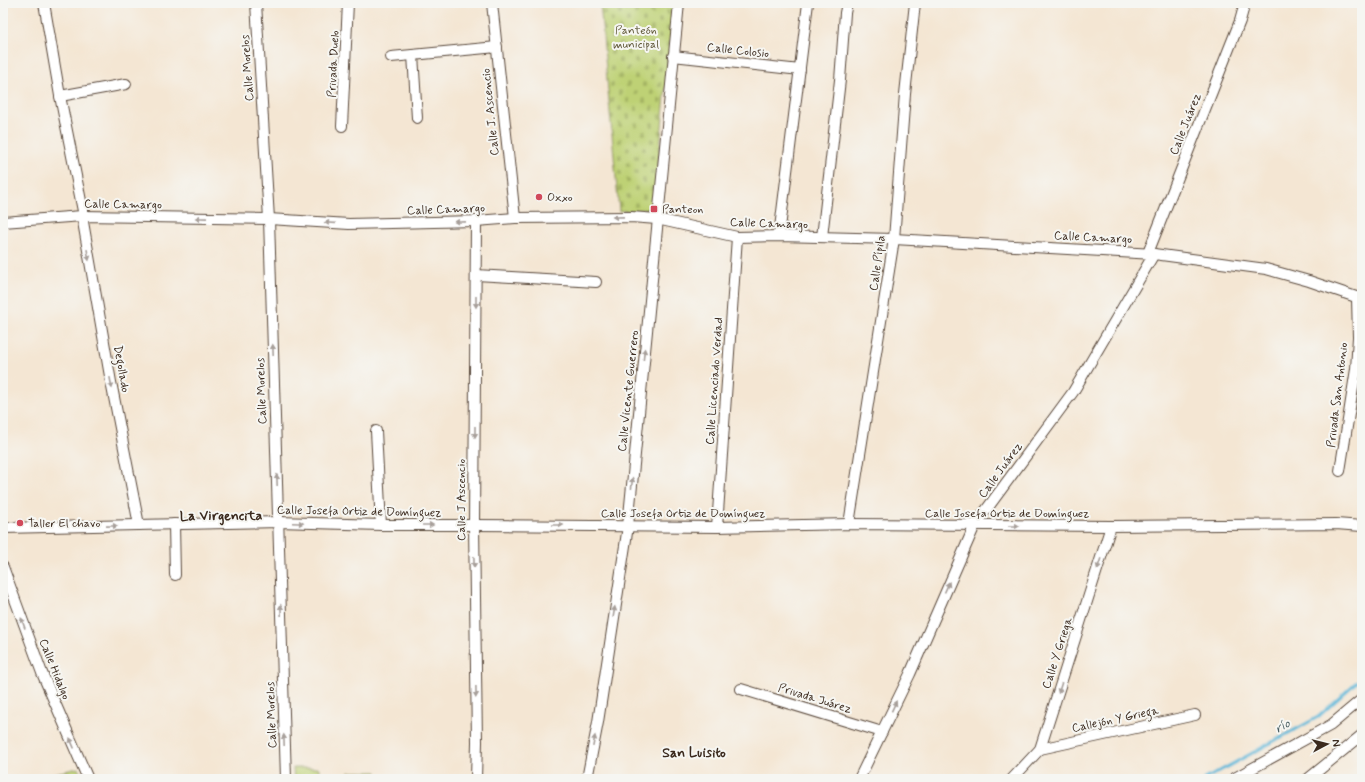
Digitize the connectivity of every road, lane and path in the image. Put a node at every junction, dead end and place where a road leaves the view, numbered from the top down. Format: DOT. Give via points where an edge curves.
graph roads {
  1 [pos="44,3"];
  2 [pos="256,3"];
  3 [pos="348,3"];
  4 [pos="492,3"];
  5 [pos="679,3"];
  6 [pos="808,3"];
  7 [pos="846,3"];
  8 [pos="915,3"];
  9 [pos="1245,3"];
  10 [pos="497,47"];
  11 [pos="413,56"];
  12 [pos="673,56"];
  13 [pos="391,57"];
  14 [pos="800,70"];
  15 [pos="126,84"];
  16 [pos="60,96"];
  17 [pos="417,118"];
  18 [pos="342,126"];
  19 [pos="83,216"];
  20 [pos="515,218"];
  21 [pos="269,219"];
  22 [pos="657,219"];
  23 [pos="476,221"];
  24 [pos="3,222"];
  25 [pos="779,236"];
  26 [pos="737,237"];
  27 [pos="822,237"];
  28 [pos="894,239"];
  29 [pos="1151,253"];
  30 [pos="476,275"];
  31 [pos="596,282"];
  32 [pos="1360,298"];
  33 [pos="376,431"];
  34 [pos="1340,472"];
  35 [pos="278,522"];
  36 [pos="174,524"];
  37 [pos="848,524"];
  38 [pos="140,525"];
  39 [pos="381,525"];
  40 [pos="474,525"];
  41 [pos="975,525"];
  42 [pos="628,526"];
  43 [pos="1111,526"];
  44 [pos="1362,526"];
  45 [pos="717,527"];
  46 [pos="3,528"];
  47 [pos="3,567"];
  48 [pos="175,576"];
  49 [pos="741,690"];
  50 [pos="1362,699"];
  51 [pos="1196,715"];
  52 [pos="882,732"];
  53 [pos="1362,735"];
  54 [pos="1040,749"];
  55 [pos="88,779"];
  56 [pos="286,779"];
  57 [pos="476,779"];
  58 [pos="587,779"];
  59 [pos="859,779"];
  60 [pos="1012,779"];
  61 [pos="1233,779"];
  62 [pos="1308,779"];
  1 -- 16 [label="street, Degollado"];
  2 -- 21 [label="street, Calle Morelos"];
  3 -- 18 [label="street, Privada Duelo"];
  4 -- 10 [label="street, Calle J. Ascencio"];
  5 -- 12 [label="street, Calle Vicente Guerrero"];
  6 -- 14 [label="street"];
  7 -- 27 [label="street"];
  8 -- 28 [label="street, Calle Pípila"];
  9 -- 29 [label="street, Calle Juárez"];
  10 -- 11 [label="street"];
  10 -- 20 [label="street, Calle J. Ascencio"];
  11 -- 13 [label="street"];
  11 -- 17 [label="street"];
  12 -- 14 [label="street, Calle Colosio"];
  12 -- 22 [label="street, Calle Vicente Guerrero"];
  14 -- 25 [label="street"];
  15 -- 16 [label="street"];
  16 -- 19 [label="street, Degollado"];
  21 -- 19 [label="street, Calle Camargo, one-way"];
  19 -- 24 [label="street, Calle Camargo"];
  19 -- 38 [label="street, Degollado, one-way" via="111,382"];
  22 -- 20 [label="street, Calle Camargo, one-way"];
  20 -- 23 [label="street, Calle Camargo"];
  23 -- 21 [label="street, Calle Camargo, one-way" via="349,224"];
  35 -- 21 [label="street, Calle Morelos, one-way"];
  22 -- 26 [label="street, Calle Camargo"];
  42 -- 22 [label="street, Calle Vicente Guerrero, one-way"];
  23 -- 30 [label="street, Calle J Ascencio"];
  25 -- 26 [label="street, Calle Camargo"];
  25 -- 27 [label="street, Calle Camargo"];
  26 -- 45 [label="street, Calle Licenciado Verdad"];
  27 -- 28 [label="street, Calle Camargo"];
  28 -- 29 [label="street, Calle Camargo"];
  28 -- 37 [label="street, Calle Pípila"];
  29 -- 32 [label="street, Calle Camargo" via="1266,268"];
  29 -- 41 [label="street, Calle Juárez" via="1073,392"];
  30 -- 31 [label="street"];
  30 -- 40 [label="street, Calle J Ascencio, one-way"];
  32 -- 34 [label="street, Privada San Antonio" via="1356,369"];
  33 -- 39 [label="street"];
  35 -- 36 [label="street, Calle Josefa Ortiz de Domínguez"];
  35 -- 39 [label="street, Calle Josefa Ortiz de Domínguez, one-way"];
  56 -- 35 [label="street, Calle Morelos, one-way"];
  36 -- 38 [label="street, Calle Josefa Ortiz de Domínguez"];
  36 -- 48 [label="street"];
  37 -- 41 [label="street, Calle Josefa Ortiz de Domínguez"];
  37 -- 45 [label="street, Calle Josefa Ortiz de Domínguez"];
  46 -- 38 [label="street, Calle Josefa Ortiz de Domínguez, one-way"];
  39 -- 40 [label="street, Calle Josefa Ortiz de Domínguez, one-way"];
  40 -- 42 [label="street, Calle Josefa Ortiz de Domínguez, one-way"];
  40 -- 57 [label="street, Calle J Ascencio, one-way"];
  41 -- 43 [label="street, Calle Josefa Ortiz de Domínguez, one-way"];
  52 -- 41 [label="street, Calle Juárez, one-way"];
  42 -- 45 [label="street, Calle Josefa Ortiz de Domínguez"];
  58 -- 42 [label="street, Calle Vicente Guerrero, one-way"];
  43 -- 44 [label="street, Calle Josefa Ortiz de Domínguez"];
  43 -- 54 [label="street, Calle Y Griega, one-way"];
  55 -- 47 [label="street, Calle Hidalgo, one-way" via="42,673"];
  49 -- 52 [label="street, Privada Juárez"];
  50 -- 61 [label="street" via="1331,725"];
  51 -- 54 [label="street, Callejón Y Griega"];
  52 -- 59 [label="street, Calle Juárez"];
  53 -- 62 [label="street"];
  54 -- 60 [label="street, Calle Y Griega"];
}
